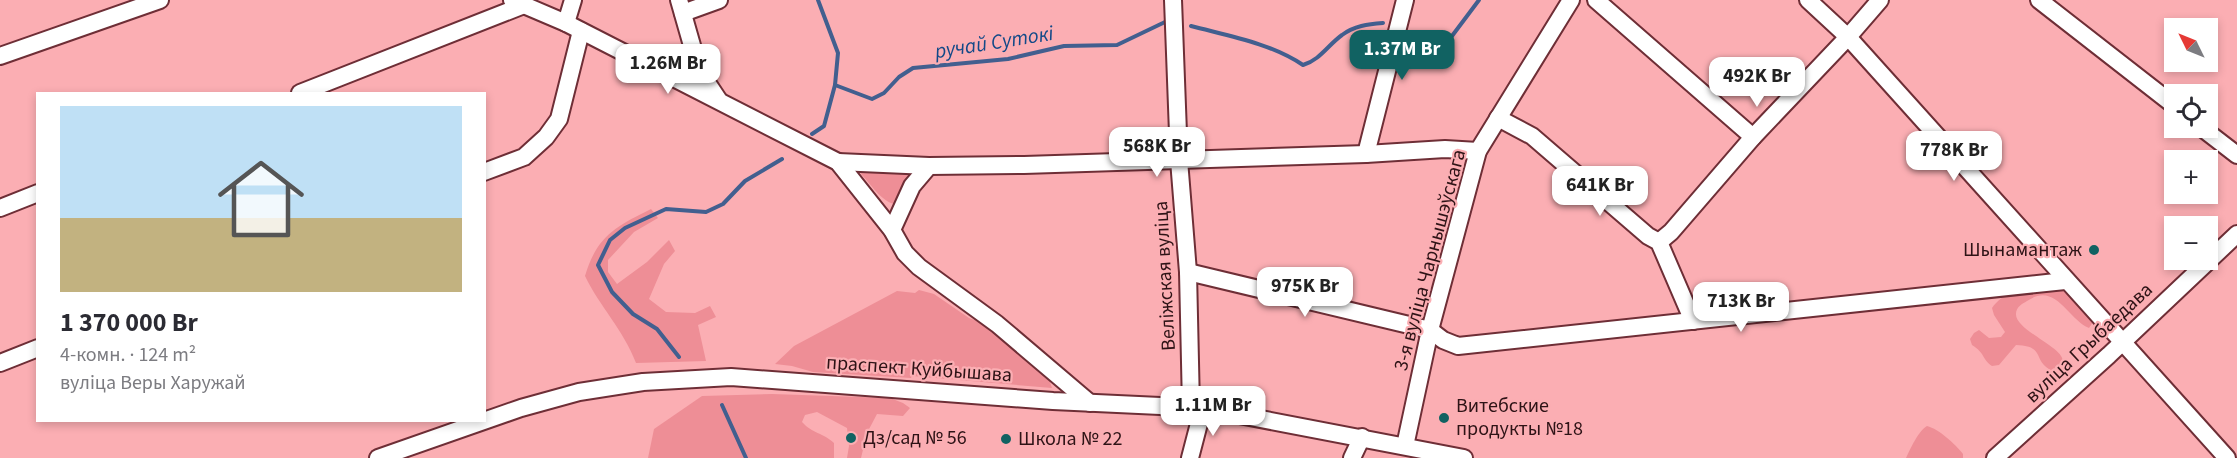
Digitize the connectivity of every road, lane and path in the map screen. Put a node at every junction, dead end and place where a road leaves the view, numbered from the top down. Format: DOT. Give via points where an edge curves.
graph roads {
  1 [pos="160,0"];
  2 [pos="573,0"];
  3 [pos="719,0"];
  4 [pos="1173,0"];
  5 [pos="1405,0"];
  6 [pos="1571,0"];
  7 [pos="1596,0"];
  8 [pos="1808,0"];
  9 [pos="1880,0"];
  10 [pos="2039,0"];
  11 [pos="518,2"];
  12 [pos="681,6"];
  13 [pos="574,27"];
  14 [pos="1848,37"];
  15 [pos="0,56"];
  16 [pos="302,92"];
  17 [pos="2164,97"];
  18 [pos="719,100"];
  19 [pos="1498,118"];
  20 [pos="1752,137"];
  21 [pos="2215,138"];
  22 [pos="1478,151"];
  23 [pos="1366,154"];
  24 [pos="2237,155"];
  25 [pos="1179,160"];
  26 [pos="838,162"];
  27 [pos="929,166"];
  28 [pos="486,171"];
  29 [pos="36,194"];
  30 [pos="0,208"];
  31 [pos="891,230"];
  32 [pos="2237,234"];
  33 [pos="1659,242"];
  34 [pos="1188,272"];
  35 [pos="2065,281"];
  36 [pos="1693,321"];
  37 [pos="1430,330"];
  38 [pos="2121,343"];
  39 [pos="36,349"];
  40 [pos="0,363"];
  41 [pos="1090,403"];
  42 [pos="1197,407"];
  43 [pos="486,420"];
  44 [pos="481,422"];
  45 [pos="1362,437"];
  46 [pos="1405,446"];
  47 [pos="1457,457"];
  48 [pos="378,458"];
  49 [pos="1190,458"];
  50 [pos="1352,458"];
  51 [pos="1995,458"];
  52 [pos="2227,458"];
  1 -- 15 [label="street"];
  2 -- 13 [label="street"];
  3 -- 12 [label="street"];
  4 -- 25 [label="street, Веліжская вуліца"];
  5 -- 23 [label="street"];
  6 -- 19 [label="street, 3-я вуліца Чарнышэўскага"];
  7 -- 20 [label="street"];
  8 -- 14 [label="street"];
  9 -- 14 [label="street"];
  10 -- 17 [label="street"];
  11 -- 13 [label="street"];
  11 -- 16 [label="street"];
  12 -- 18 [label="street" via="701,71"];
  13 -- 18 [label="street"];
  13 -- 28 [label="street" via="559,118 546,137 524,157"];
  14 -- 20 [label="street"];
  14 -- 35 [label="street"];
  18 -- 26 [label="street"];
  19 -- 22 [label="street, 3-я вуліца Чарнышэўскага"];
  19 -- 33 [label="street" via="1532,136"];
  20 -- 33 [label="street"];
  21 -- 24 [label="street"];
  22 -- 23 [label="street"];
  22 -- 37 [label="street, 3-я вуліца Чарнышэўскага"];
  23 -- 25 [label="street"];
  25 -- 27 [label="street"];
  25 -- 34 [label="street, Веліжская вуліца"];
  26 -- 27 [label="street"];
  26 -- 31 [label="street"];
  27 -- 31 [label="street" via="912,186"];
  29 -- 30 [label="street"];
  31 -- 41 [label="street" via="905,254 997,324"];
  32 -- 38 [label="street, вуліца Грыбаедава"];
  33 -- 36 [label="street"];
  34 -- 37 [label="street"];
  34 -- 42 [label="street, Веліжская вуліца"];
  35 -- 36 [label="street"];
  35 -- 38 [label="street"];
  36 -- 37 [label="street" via="1458,346"];
  37 -- 46 [label="street, 3-я вуліца Чарнышэўскага"];
  38 -- 51 [label="street, вуліца Грыбаедава"];
  38 -- 52 [label="street"];
  39 -- 40 [label="street"];
  41 -- 42 [label="street, праспект Куйбышава"];
  41 -- 43 [label="street, праспект Куйбышава" via="731,377 609,386"];
  42 -- 45 [label="street, праспект Куйбышава"];
  42 -- 49 [label="street, Веліжская вуліца"];
  44 -- 48 [label="street, праспект Куйбышава"];
  45 -- 46 [label="street, праспект Куйбышава"];
  45 -- 50 [label="street"];
  46 -- 47 [label="street, праспект Куйбышава"];
}
